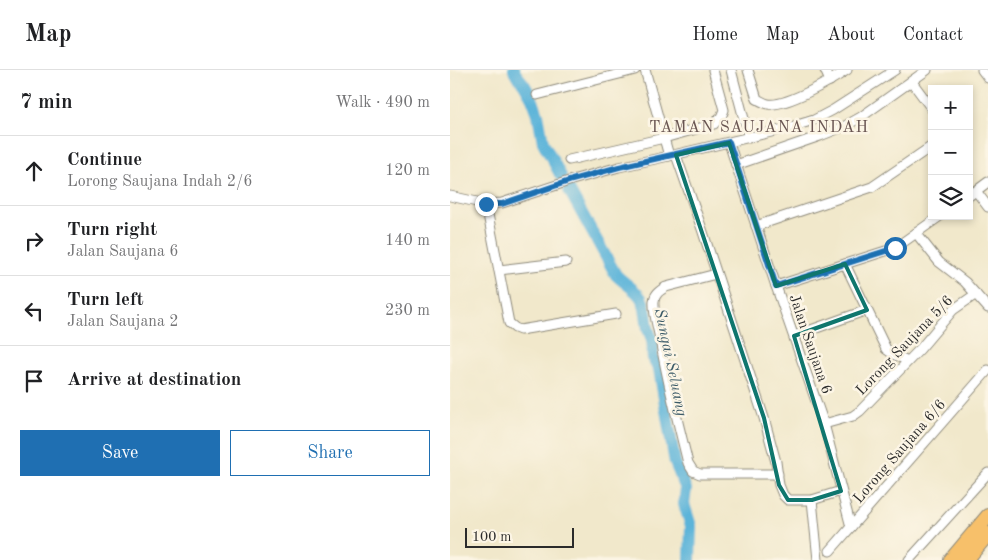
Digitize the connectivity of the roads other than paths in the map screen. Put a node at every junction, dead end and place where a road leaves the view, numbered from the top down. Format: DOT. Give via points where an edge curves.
graph roads {
  1 [pos="635,70"];
  2 [pos="645,70"];
  3 [pos="713,70"];
  4 [pos="731,70"];
  5 [pos="748,70"];
  6 [pos="825,70"];
  7 [pos="847,70"];
  8 [pos="895,70"];
  9 [pos="927,70"];
  10 [pos="982,70"];
  11 [pos="988,78"];
  12 [pos="830,80"];
  13 [pos="912,82"];
  14 [pos="537,95"];
  15 [pos="928,104"];
  16 [pos="664,138"];
  17 [pos="749,138"];
  18 [pos="729,142"];
  19 [pos="928,149"];
  20 [pos="672,156"];
  21 [pos="569,160"];
  22 [pos="736,165"];
  23 [pos="988,182"];
  24 [pos="973,192"];
  25 [pos="973,194"];
  26 [pos="450,196"];
  27 [pos="486,204"];
  28 [pos="988,207"];
  29 [pos="934,220"];
  30 [pos="756,226"];
  31 [pos="916,233"];
  32 [pos="566,262"];
  33 [pos="845,264"];
  34 [pos="498,270"];
  35 [pos="716,274"];
  36 [pos="776,286"];
  37 [pos="976,294"];
  38 [pos="988,308"];
  39 [pos="867,310"];
  40 [pos="616,314"];
  41 [pos="794,336"];
  42 [pos="908,361"];
  43 [pos="988,370"];
  44 [pos="824,424"];
  45 [pos="988,473"];
  46 [pos="778,474"];
  47 [pos="842,491"];
  48 [pos="812,500"];
  49 [pos="988,516"];
  50 [pos="851,527"];
  51 [pos="988,534"];
  52 [pos="830,551"];
  53 [pos="818,560"];
  54 [pos="909,560"];
  55 [pos="951,560"];
  56 [pos="966,560"];
  1 -- 14 [label="street"];
  2 -- 16 [label="street"];
  3 -- 16 [label="street" via="724,110 720,117 714,124"];
  4 -- 17 [label="street"];
  5 -- 12 [label="street" via="757,99 769,104 791,99"];
  6 -- 12 [label="street"];
  7 -- 12 [label="street"];
  8 -- 17 [label="street" via="814,120"];
  9 -- 13 [label="street"];
  10 -- 11 [label="street"];
  13 -- 15 [label="street"];
  13 -- 22 [label="street" via="845,126"];
  16 -- 20 [label="street"];
  16 -- 21 [label="street"];
  17 -- 18 [label="street"];
  18 -- 20 [label="street"];
  18 -- 22 [label="street, Jalan Saujana 6"];
  19 -- 30 [label="street" via="872,187"];
  20 -- 27 [label="street" via="572,180 502,204"];
  20 -- 35 [label="street"];
  22 -- 30 [label="street, Jalan Saujana 6"];
  23 -- 24 [label="street"];
  25 -- 28 [label="street"];
  26 -- 27 [label="street"];
  27 -- 34 [label="street"];
  29 -- 31 [label="street"];
  30 -- 36 [label="street, Jalan Saujana 6"];
  31 -- 33 [label="street" via="895,248"];
  31 -- 37 [label="street" via="939,262"];
  32 -- 34 [label="street"];
  33 -- 36 [label="street"];
  33 -- 39 [label="street"];
  34 -- 40 [label="street" via="509,323 520,330"];
  35 -- 46 [label="street" via="764,418"];
  35 -- 46 [label="street" via="666,287 656,294 654,303 665,369 688,463 693,471 700,474"];
  36 -- 41 [label="street, Jalan Saujana 6"];
  37 -- 38 [label="street"];
  37 -- 42 [label="street, Lorong Saujana 5/6" via="953,310"];
  39 -- 41 [label="street"];
  39 -- 42 [label="street" via="886,349"];
  41 -- 44 [label="street, Jalan Saujana 6"];
  42 -- 44 [label="street, Lorong Saujana 5/6" via="860,411"];
  43 -- 50 [label="street, Lorong Saujana 6/6"];
  44 -- 47 [label="street, Jalan Saujana 6"];
  45 -- 54 [label="street"];
  46 -- 48 [label="street" via="783,495 788,500"];
  47 -- 48 [label="street"];
  47 -- 50 [label="street, Jalan Saujana 6"];
  48 -- 53 [label="street"];
  49 -- 55 [label="highway"];
  50 -- 52 [label="street, Lorong Saujana 6/6"];
  51 -- 56 [label="highway"];
}
